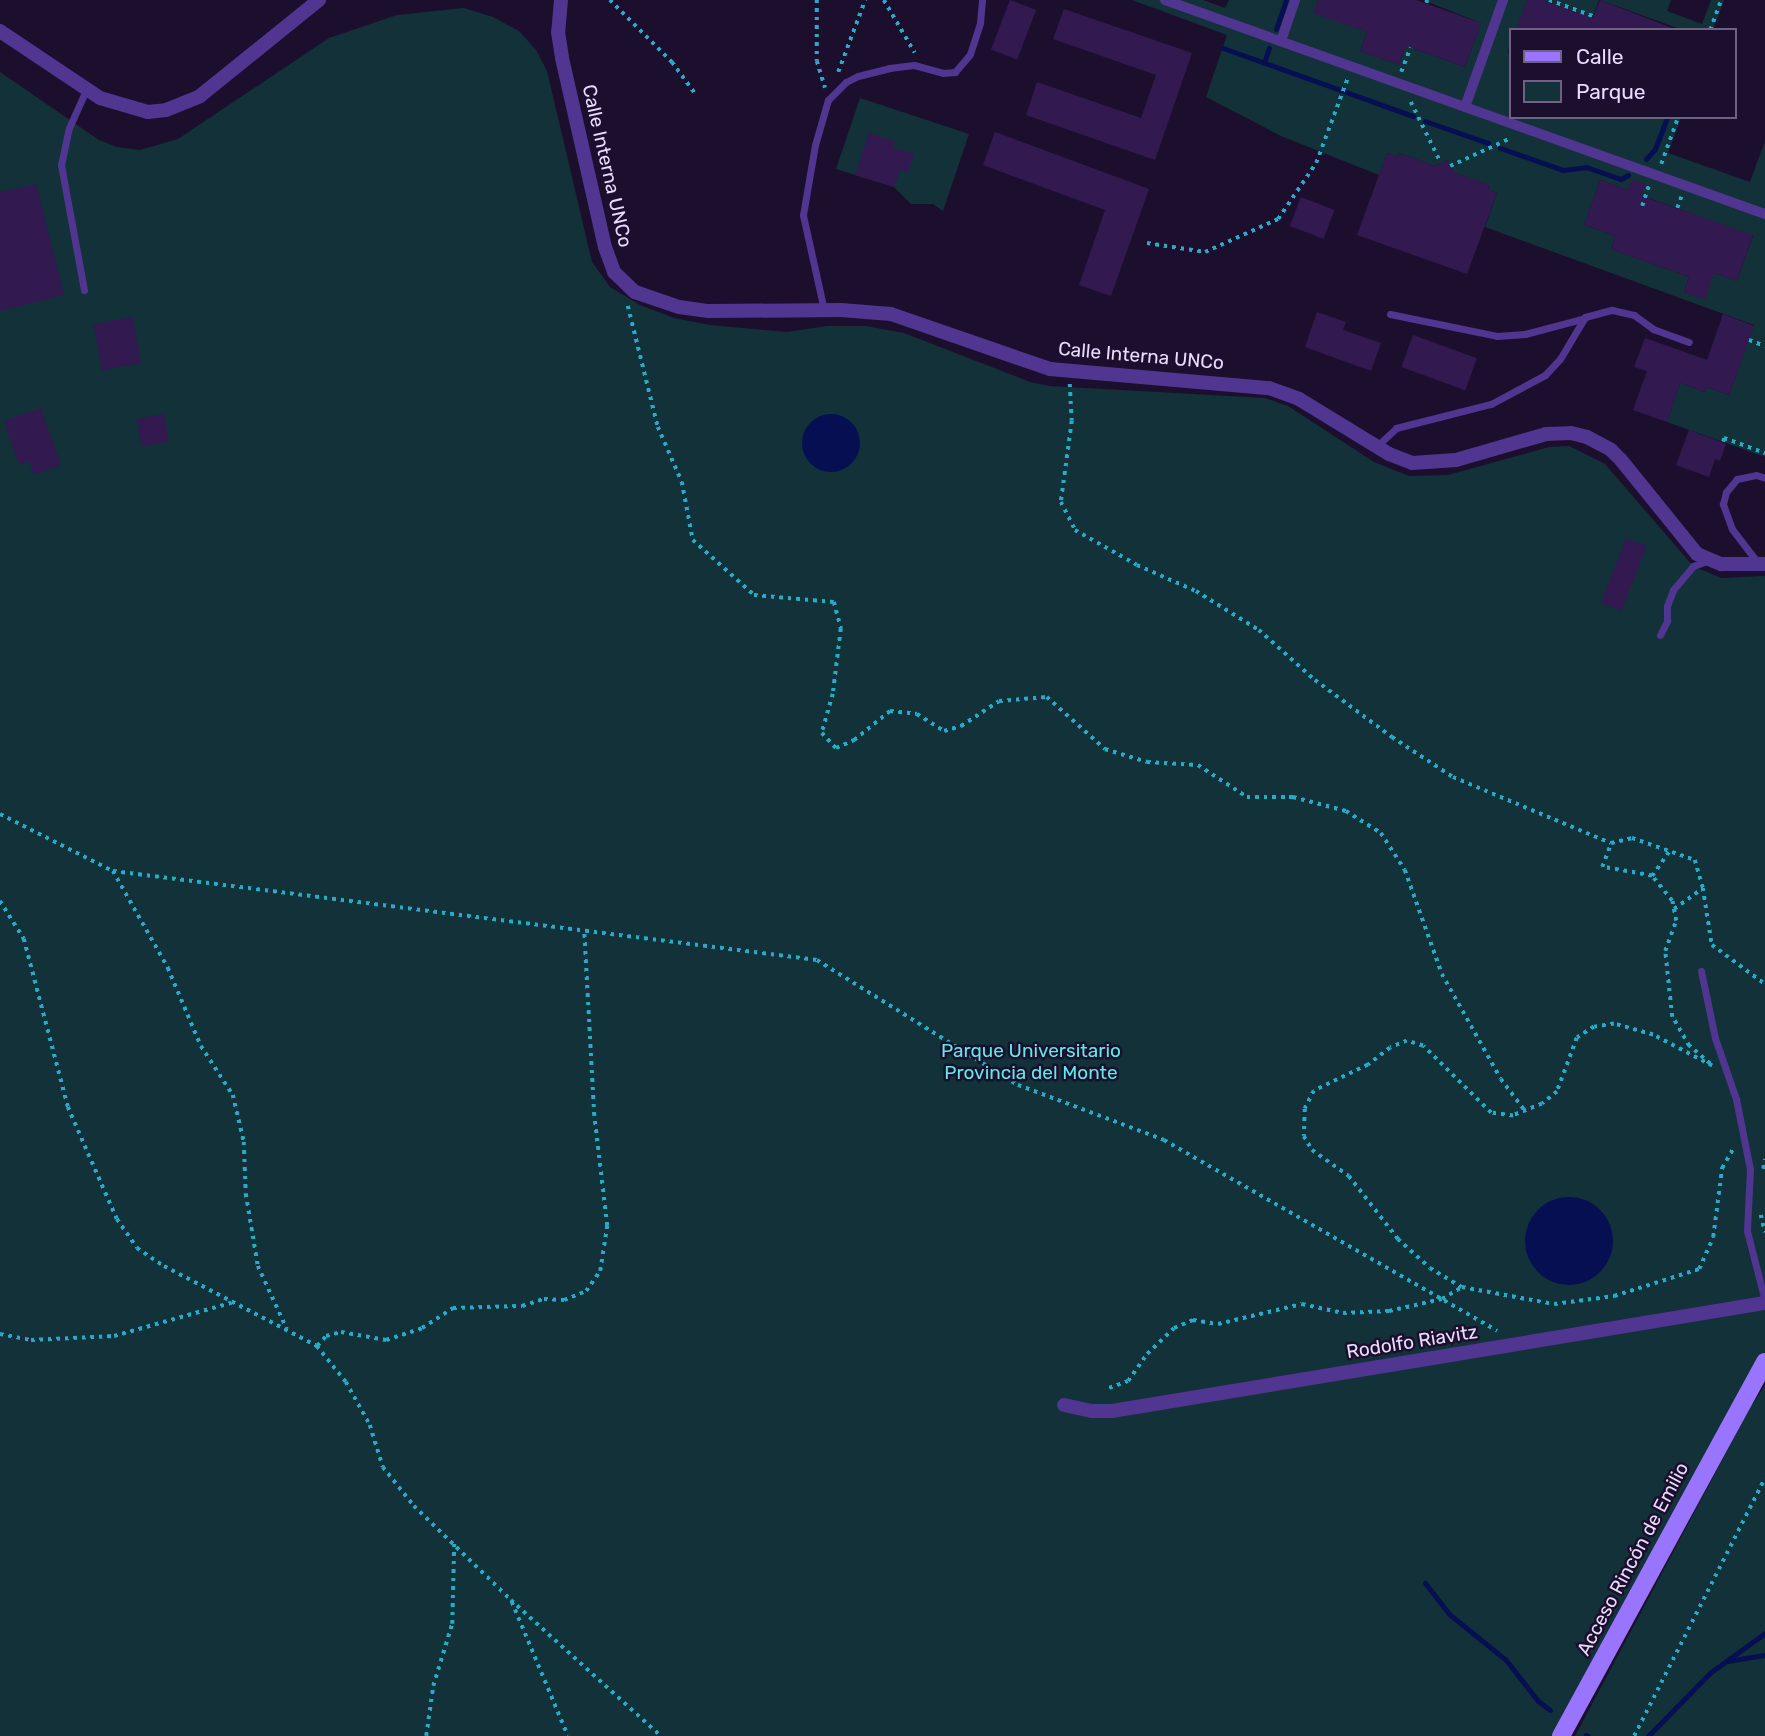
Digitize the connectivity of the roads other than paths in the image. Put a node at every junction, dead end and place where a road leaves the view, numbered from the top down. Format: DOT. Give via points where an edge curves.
graph roads {
  1 [pos="318,0"];
  2 [pos="561,0"];
  3 [pos="982,0"];
  4 [pos="1165,0"];
  5 [pos="1295,0"];
  6 [pos="1503,0"];
  7 [pos="0,31"];
  8 [pos="1281,41"];
  9 [pos="86,90"];
  10 [pos="1465,107"];
  11 [pos="1765,214"];
  12 [pos="84,290"];
  13 [pos="824,310"];
  14 [pos="1390,314"];
  15 [pos="1586,317"];
  16 [pos="1689,342"];
  17 [pos="1377,446"];
  18 [pos="1765,478"];
  19 [pos="1709,561"];
  20 [pos="1762,564"];
  21 [pos="1660,635"];
  22 [pos="1701,971"];
  23 [pos="1765,1302"];
  24 [pos="1748,1306"];
  25 [pos="1765,1317"];
  26 [pos="1765,1352"];
  27 [pos="1765,1362"];
  28 [pos="1765,1372"];
  29 [pos="1741,1402"];
  30 [pos="1064,1405"];
  31 [pos="1561,1736"];
  1 -- 9 [label="street" via="216,84 184,104 148,112 116,105"];
  2 -- 13 [label="street, Calle Interna UNCo" via="558,32 562,58 605,247 623,283 653,300 679,307 734,312"];
  3 -- 13 [label="lane" via="976,37 955,72 901,65 858,76 828,100 803,215"];
  4 -- 8 [label="street"];
  5 -- 8 [label="street"];
  6 -- 10 [label="street"];
  7 -- 9 [label="street"];
  8 -- 10 [label="street"];
  9 -- 12 [label="lane" via="69,128 61,165"];
  10 -- 11 [label="street"];
  13 -- 17 [label="street, Calle Interna UNCo" via="891,314 1034,365 1069,372 1269,388 1299,399"];
  14 -- 15 [label="lane" via="1497,336 1525,334"];
  15 -- 16 [label="lane" via="1612,310 1634,315 1653,329"];
  15 -- 17 [label="lane" via="1545,375 1491,404 1396,428"];
  17 -- 19 [label="street, Calle Interna UNCo" via="1399,459 1425,464 1474,457 1546,434 1587,437 1611,450 1688,546"];
  18 -- 20 [label="lane" via="1737,479 1723,504 1732,529"];
  19 -- 20 [label="street"];
  19 -- 21 [label="lane" via="1693,566 1673,590"];
  22 -- 23 [label="lane" via="1750,1169 1747,1231"];
  23 -- 24 [label="street, Rodolfo Riavitz"];
  24 -- 25 [label="street"];
  24 -- 30 [label="street, Rodolfo Riavitz" via="1112,1411"];
  26 -- 29 [label="street"];
  27 -- 29 [label="main road, Acceso Rincón de Emilio"];
  28 -- 29 [label="main road, Acceso Rincón de Emilio"];
  29 -- 31 [label="main road, Acceso Rincón de Emilio"];
}
